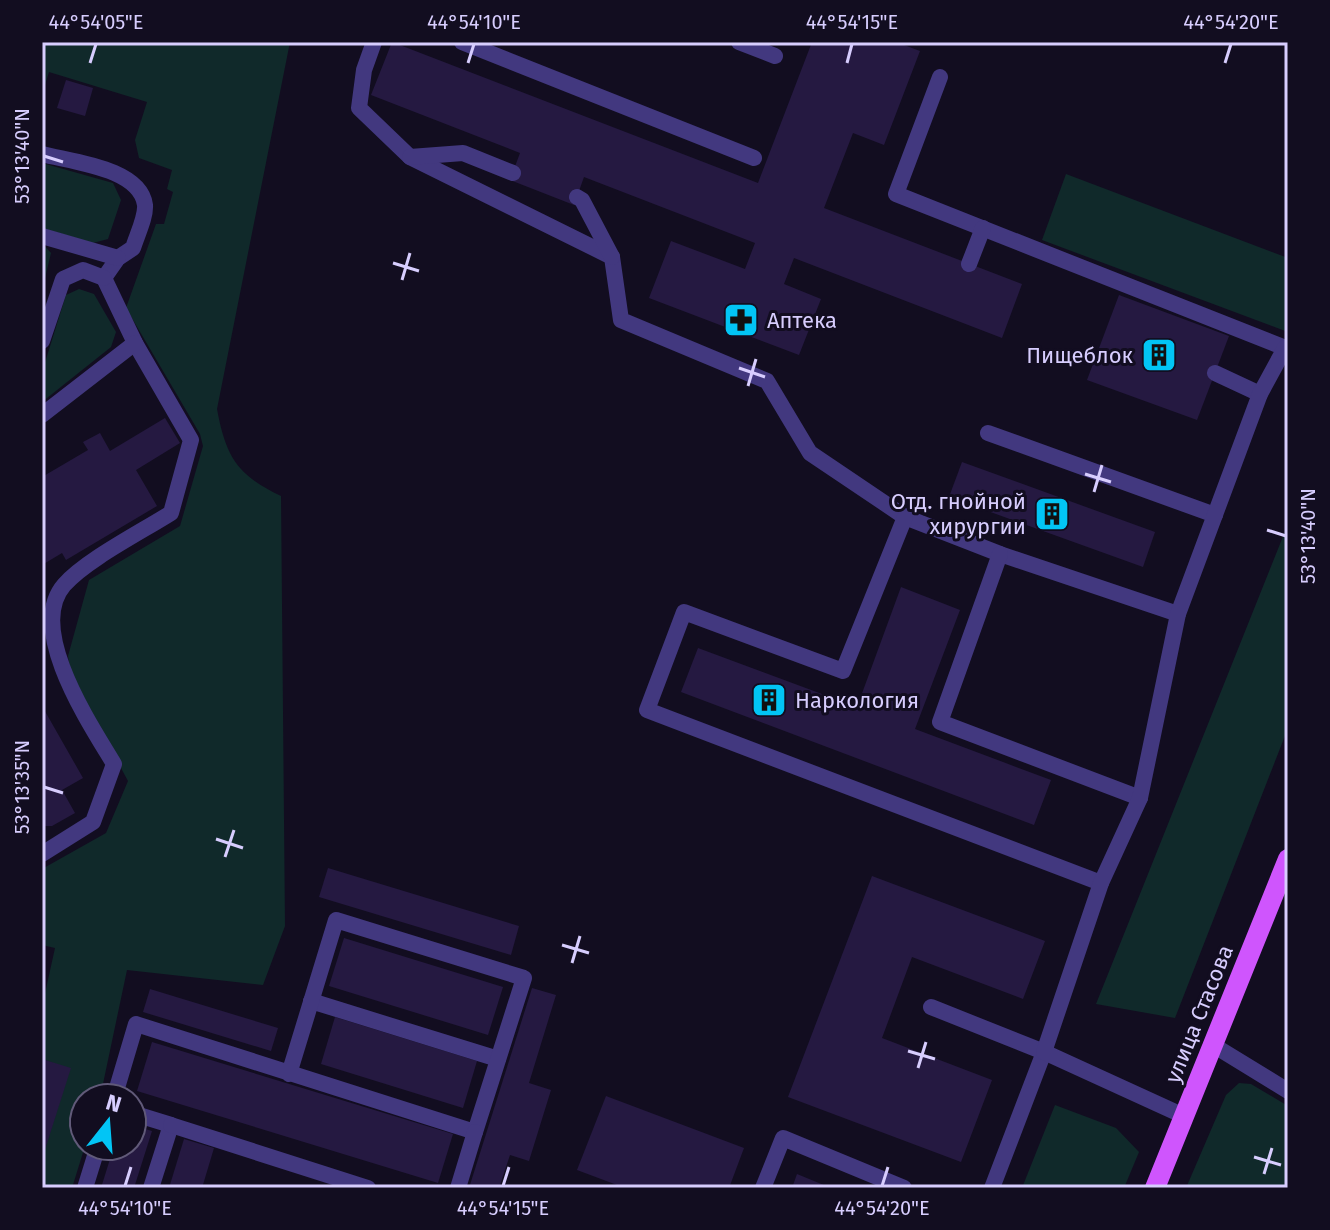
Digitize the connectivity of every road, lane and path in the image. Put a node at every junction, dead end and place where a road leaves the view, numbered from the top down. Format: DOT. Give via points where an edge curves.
graph roads {
  1 [pos="374,42"];
  2 [pos="462,42"];
  3 [pos="739,42"];
  4 [pos="775,56"];
  5 [pos="940,77"];
  6 [pos="42,154"];
  7 [pos="410,157"];
  8 [pos="754,158"];
  9 [pos="513,173"];
  10 [pos="577,197"];
  11 [pos="983,228"];
  12 [pos="42,236"];
  13 [pos="612,257"];
  14 [pos="118,258"];
  15 [pos="969,264"];
  16 [pos="104,278"];
  17 [pos="42,341"];
  18 [pos="135,343"];
  19 [pos="1287,348"];
  20 [pos="1215,373"];
  21 [pos="1260,394"];
  22 [pos="42,415"];
  23 [pos="988,433"];
  24 [pos="1215,515"];
  25 [pos="905,517"];
  26 [pos="1000,554"];
  27 [pos="1178,614"];
  28 [pos="1140,798"];
  29 [pos="42,854"];
  30 [pos="1288,859"];
  31 [pos="1101,883"];
  32 [pos="311,1001"];
  33 [pos="931,1007"];
  34 [pos="1213,1045"];
  35 [pos="1044,1052"];
  36 [pos="498,1059"];
  37 [pos="289,1074"];
  38 [pos="119,1082"];
  39 [pos="1288,1091"];
  40 [pos="1184,1116"];
  41 [pos="148,1118"];
  42 [pos="171,1125"];
  43 [pos="475,1132"];
  44 [pos="93,1162"];
  45 [pos="85,1188"];
  46 [pos="151,1188"];
  47 [pos="368,1188"];
  48 [pos="458,1188"];
  49 [pos="763,1188"];
  50 [pos="904,1188"];
  51 [pos="992,1188"];
  52 [pos="1155,1188"];
  1 -- 7 [label="lane" via="359,108"];
  2 -- 8 [label="lane"];
  3 -- 4 [label="lane"];
  5 -- 11 [label="lane" via="896,194"];
  6 -- 14 [label="lane" via="128,177 139,188 145,207 133,248"];
  7 -- 9 [label="lane" via="463,153"];
  7 -- 13 [label="lane"];
  10 -- 13 [label="lane"];
  11 -- 15 [label="lane"];
  11 -- 19 [label="lane"];
  12 -- 14 [label="lane"];
  13 -- 25 [label="lane" via="621,320 767,381 810,453"];
  14 -- 16 [label="lane"];
  16 -- 17 [label="lane" via="83,270 63,279"];
  16 -- 18 [label="lane"];
  18 -- 22 [label="lane"];
  18 -- 29 [label="lane" via="191,440 171,513 64,585 51,610 57,655 114,764 93,822"];
  19 -- 21 [label="lane"];
  20 -- 21 [label="lane"];
  21 -- 24 [label="lane"];
  23 -- 24 [label="lane"];
  24 -- 27 [label="lane"];
  25 -- 26 [label="lane"];
  25 -- 31 [label="lane" via="843,671 684,612 647,710"];
  26 -- 27 [label="lane"];
  26 -- 28 [label="lane" via="940,722"];
  27 -- 28 [label="lane"];
  28 -- 31 [label="lane"];
  30 -- 34 [label="main road, улица Стасова"];
  31 -- 35 [label="lane"];
  32 -- 36 [label="lane"];
  32 -- 36 [label="lane" via="336,920 524,978"];
  32 -- 37 [label="lane"];
  33 -- 35 [label="lane"];
  34 -- 39 [label="lane"];
  34 -- 40 [label="main road, улица Стасова"];
  35 -- 40 [label="lane"];
  35 -- 51 [label="lane"];
  36 -- 43 [label="lane"];
  37 -- 38 [label="lane" via="136,1024"];
  37 -- 43 [label="lane"];
  40 -- 52 [label="main road, улица Стасова"];
  41 -- 42 [label="lane"];
  42 -- 46 [label="lane"];
  42 -- 47 [label="lane"];
  43 -- 48 [label="lane"];
  44 -- 45 [label="lane"];
  49 -- 50 [label="lane" via="783,1138"];
}
